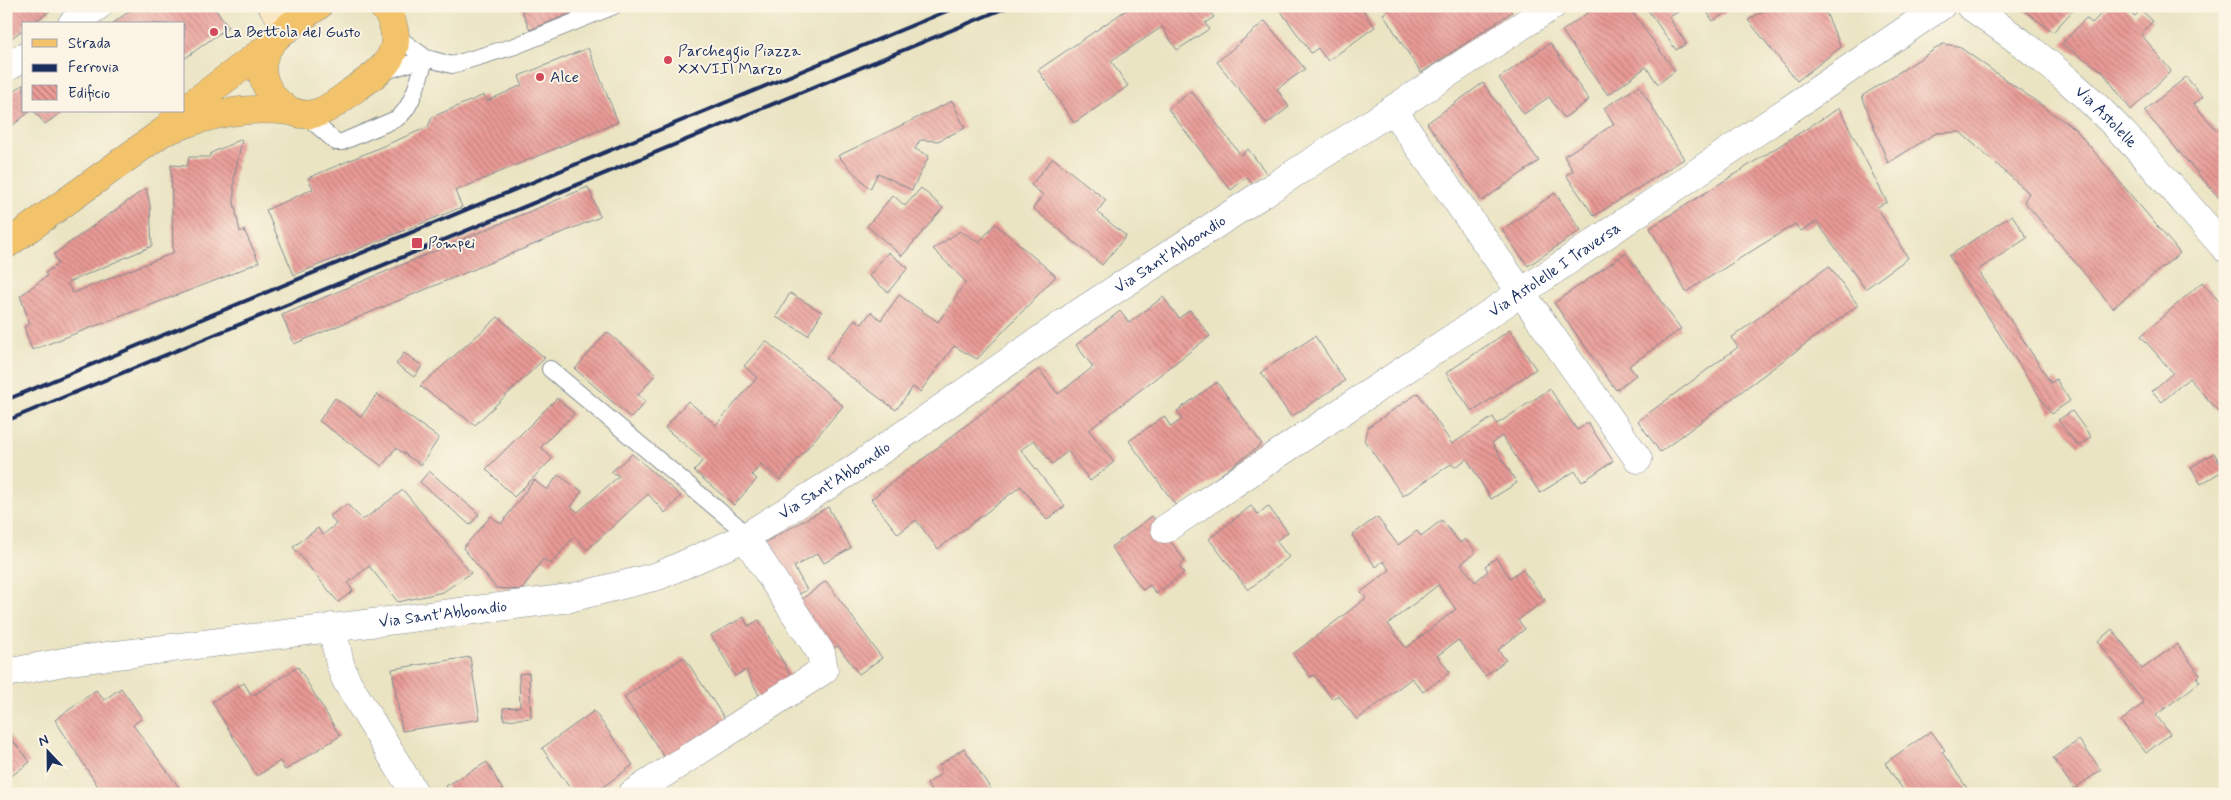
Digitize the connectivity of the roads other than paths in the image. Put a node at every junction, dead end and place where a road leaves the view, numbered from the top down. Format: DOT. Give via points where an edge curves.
graph roads {
  1 [pos="98,6"];
  2 [pos="272,6"];
  3 [pos="318,6"];
  4 [pos="614,6"];
  5 [pos="1552,6"];
  6 [pos="1941,6"];
  7 [pos="1970,6"];
  8 [pos="294,13"];
  9 [pos="393,18"];
  10 [pos="75,22"];
  11 [pos="268,48"];
  12 [pos="22,57"];
  13 [pos="426,58"];
  14 [pos="6,68"];
  15 [pos="377,74"];
  16 [pos="185,110"];
  17 [pos="1393,110"];
  18 [pos="182,112"];
  19 [pos="297,113"];
  20 [pos="164,131"];
  21 [pos="6,244"];
  22 [pos="2225,248"];
  23 [pos="1522,292"];
  24 [pos="550,370"];
  25 [pos="1638,459"];
  26 [pos="1165,529"];
  27 [pos="745,537"];
  28 [pos="332,628"];
  29 [pos="6,673"];
  30 [pos="415,794"];
  31 [pos="632,794"];
  1 -- 10 [label="street"];
  2 -- 8 [label="street"];
  3 -- 8 [label="main road"];
  4 -- 13 [label="lane" via="515,46 452,65"];
  5 -- 17 [label="street, Via Sant'Abbondio"];
  6 -- 23 [label="street, Via Astolelle I Traversa"];
  7 -- 22 [label="street, Via Astolelle" via="2013,35 2071,83"];
  8 -- 11 [label="main road"];
  9 -- 13 [label="lane"];
  9 -- 15 [label="main road" via="394,50"];
  11 -- 16 [label="main road"];
  11 -- 19 [label="main road" via="263,62 263,77 268,91 277,103"];
  12 -- 14 [label="street"];
  13 -- 15 [label="lane"];
  13 -- 19 [label="lane" via="410,103 396,119 336,142"];
  15 -- 19 [label="main road" via="332,106 319,112"];
  17 -- 23 [label="street"];
  17 -- 27 [label="street, Via Sant'Abbondio" via="1076,315 854,469"];
  18 -- 20 [label="main road"];
  19 -- 20 [label="main road" via="265,108 242,109"];
  20 -- 21 [label="main road"];
  23 -- 25 [label="street"];
  23 -- 26 [label="street, Via Astolelle I Traversa"];
  24 -- 27 [label="lane" via="735,524"];
  27 -- 28 [label="street, Via Sant'Abbondio" via="658,576 570,598"];
  27 -- 31 [label="street" via="821,653 824,670"];
  28 -- 29 [label="street, Via Sant'Abbondio" via="69,661"];
  28 -- 30 [label="street" via="346,680"];
}
